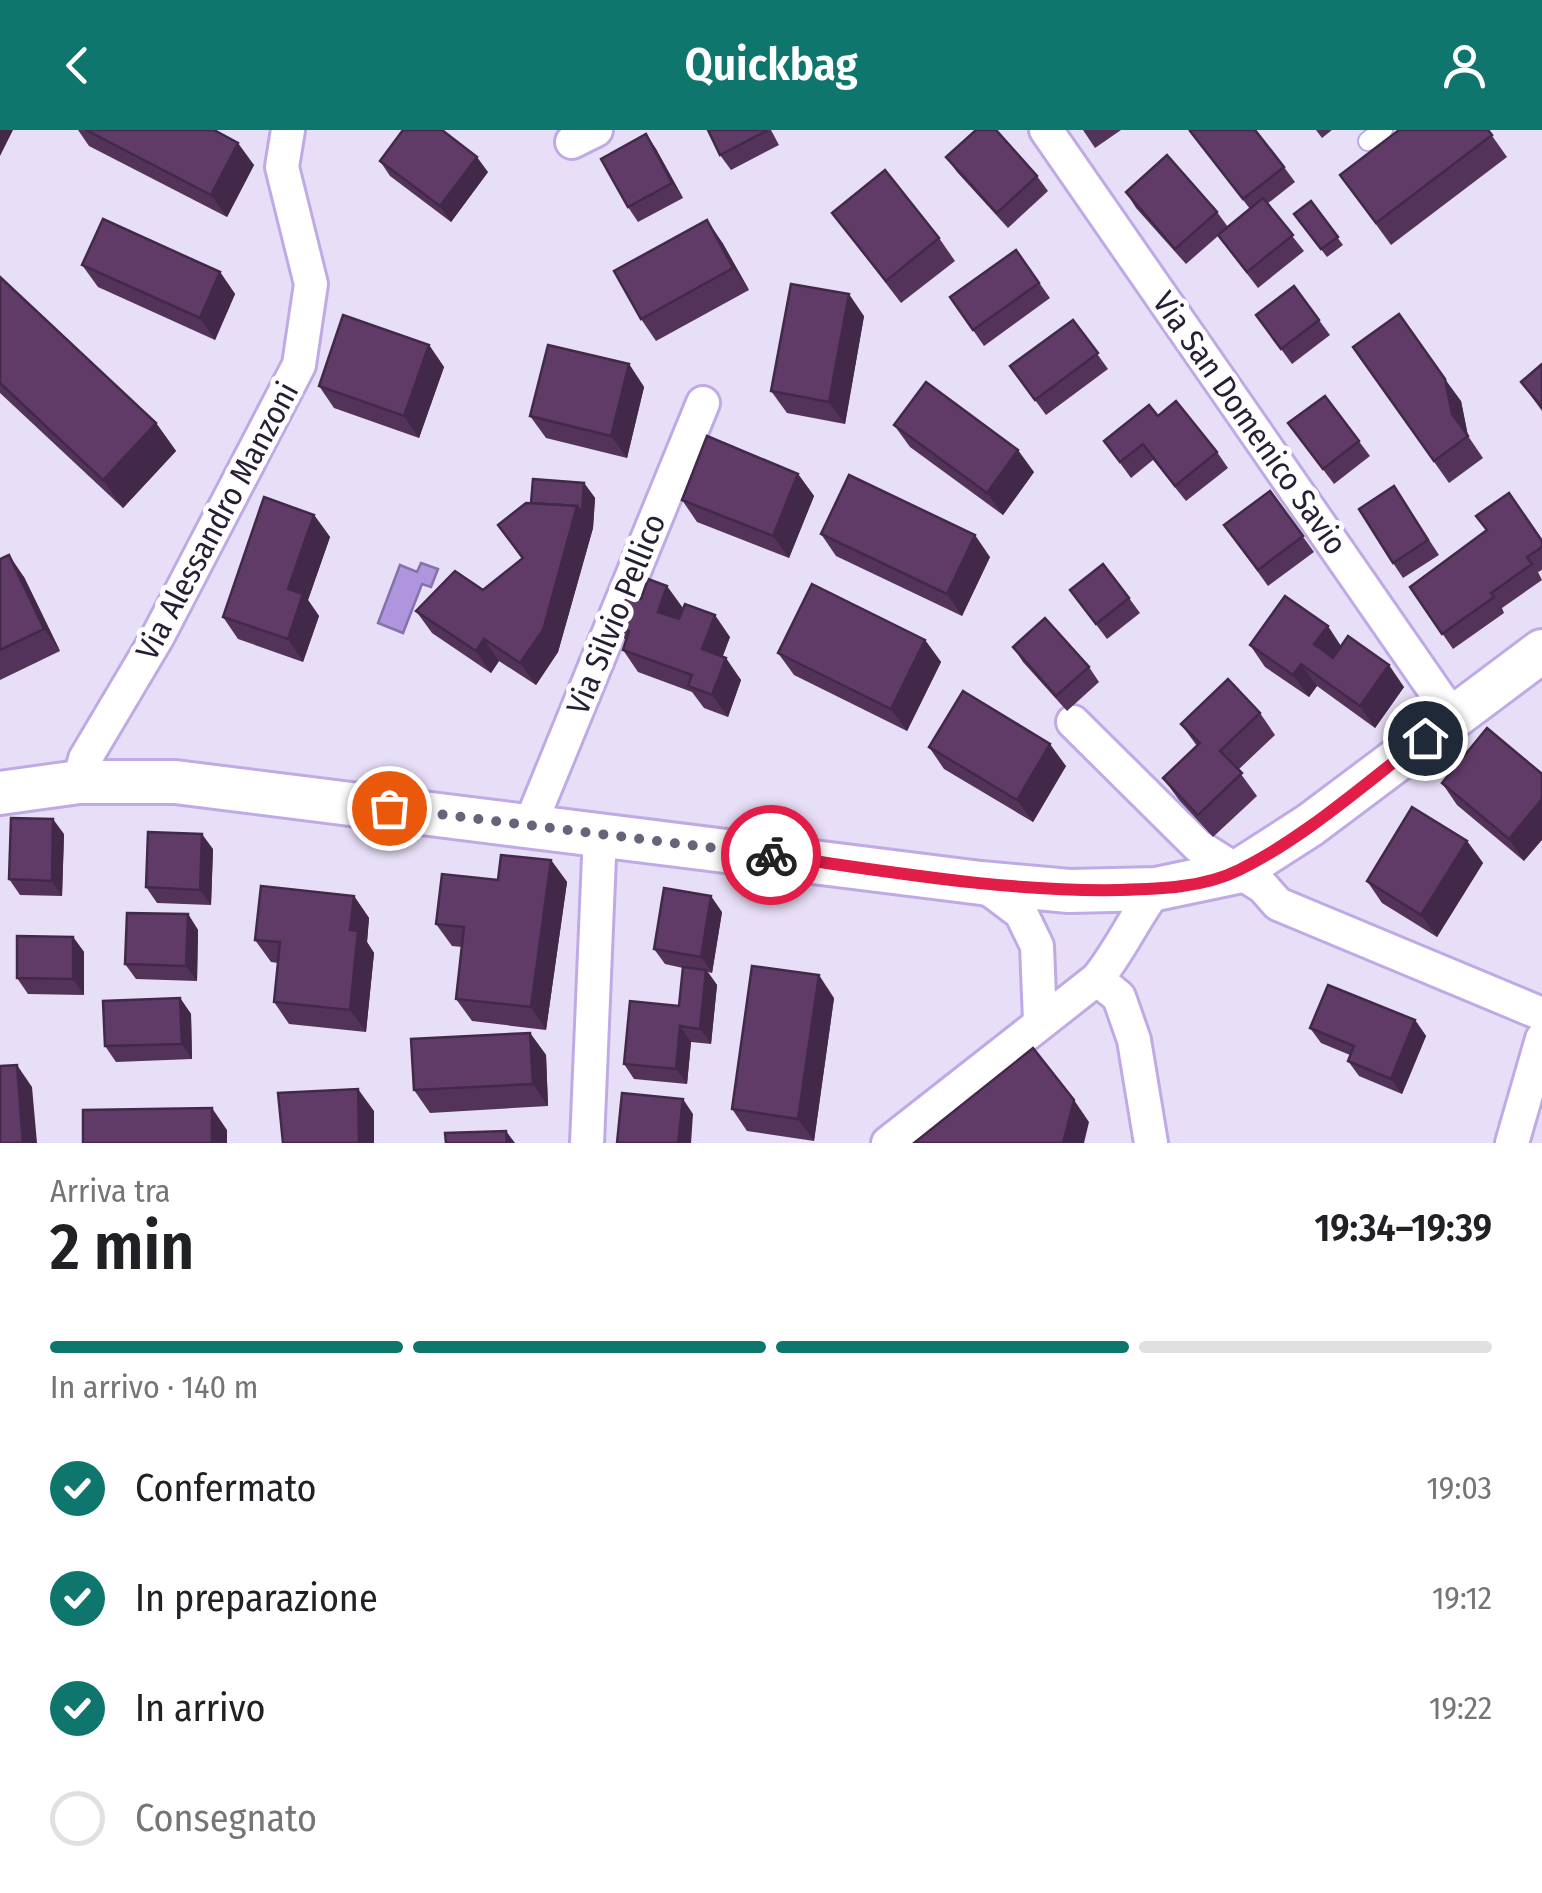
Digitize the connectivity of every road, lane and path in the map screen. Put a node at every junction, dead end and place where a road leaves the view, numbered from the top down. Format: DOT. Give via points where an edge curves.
graph roads {
  1 [pos="288,130"];
  2 [pos="1046,130"];
  3 [pos="703,403"];
  4 [pos="1542,652"];
  5 [pos="1454,717"];
  6 [pos="1073,722"];
  7 [pos="79,782"];
  8 [pos="0,793"];
  9 [pos="530,825"];
  10 [pos="600,833"];
  11 [pos="1237,872"];
  12 [pos="981,883"];
  13 [pos="1156,889"];
  14 [pos="1097,979"];
  15 [pos="1542,1014"];
  16 [pos="1040,1022"];
  17 [pos="1542,1039"];
  18 [pos="587,1143"];
  19 [pos="888,1143"];
  20 [pos="1150,1143"];
  21 [pos="1512,1143"];
  1 -- 7 [label="street, Via Alessandro Manzoni" via="282,166 311,284 299,365 158,636 84,759"];
  2 -- 5 [label="street, Via San Domenico Savio"];
  3 -- 9 [label="street, Via Silvio Pellico"];
  4 -- 5 [label="street"];
  5 -- 11 [label="street"];
  6 -- 11 [label="street" via="1198,846"];
  7 -- 8 [label="street"];
  7 -- 9 [label="street" via="176,782"];
  9 -- 10 [label="street"];
  10 -- 12 [label="street"];
  10 -- 18 [label="street"];
  11 -- 13 [label="street"];
  11 -- 15 [label="street" via="1291,912"];
  12 -- 13 [label="street"];
  12 -- 16 [label="street" via="1021,913 1037,946"];
  13 -- 14 [label="street"];
  14 -- 16 [label="street"];
  14 -- 20 [label="street" via="1119,997 1134,1040"];
  16 -- 19 [label="street"];
  17 -- 21 [label="street"];
}
